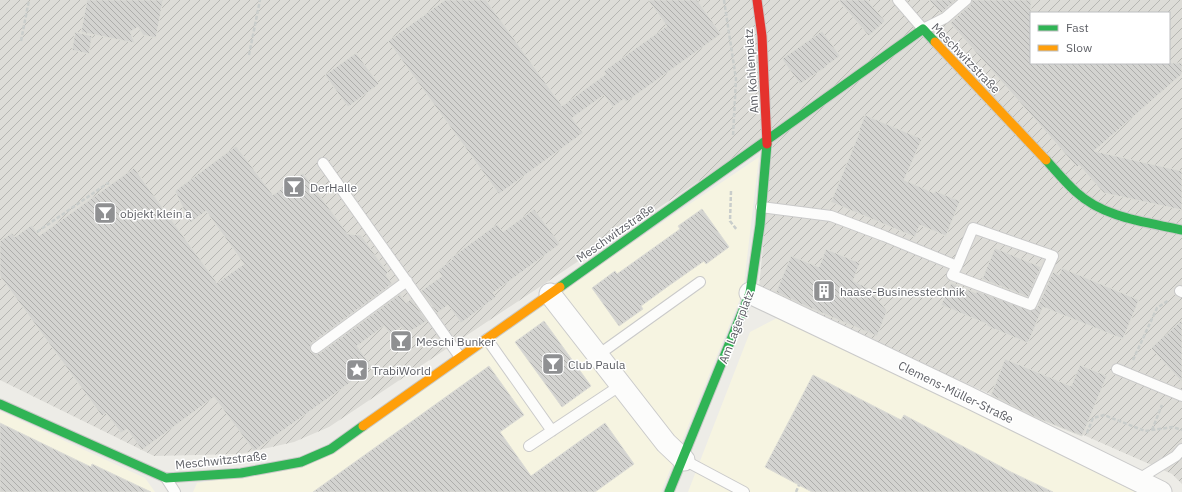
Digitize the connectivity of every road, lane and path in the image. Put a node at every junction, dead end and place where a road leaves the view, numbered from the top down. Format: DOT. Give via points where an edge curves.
graph roads {
  1 [pos="29,0"];
  2 [pos="260,0"];
  3 [pos="724,0"];
  4 [pos="756,0"];
  5 [pos="898,0"];
  6 [pos="966,0"];
  7 [pos="923,29"];
  8 [pos="21,42"];
  9 [pos="249,55"];
  10 [pos="767,140"];
  11 [pos="323,163"];
  12 [pos="732,165"];
  13 [pos="108,186"];
  14 [pos="761,207"];
  15 [pos="1182,230"];
  16 [pos="36,232"];
  17 [pos="757,248"];
  18 [pos="957,266"];
  19 [pos="407,281"];
  20 [pos="700,282"];
  21 [pos="1181,292"];
  22 [pos="550,294"];
  23 [pos="750,294"];
  24 [pos="487,339"];
  25 [pos="316,348"];
  26 [pos="598,356"];
  27 [pos="460,357"];
  28 [pos="1117,369"];
  29 [pos="1127,373"];
  30 [pos="621,385"];
  31 [pos="1168,390"];
  32 [pos="1182,396"];
  33 [pos="0,404"];
  34 [pos="1152,430"];
  35 [pos="1182,430"];
  36 [pos="552,431"];
  37 [pos="529,446"];
  38 [pos="1182,449"];
  39 [pos="1079,452"];
  40 [pos="684,460"];
  41 [pos="166,478"];
  42 [pos="1137,480"];
  43 [pos="799,485"];
  44 [pos="176,492"];
  45 [pos="670,492"];
  46 [pos="744,492"];
  47 [pos="796,492"];
  48 [pos="1161,492"];
  1 -- 8 [label="path"];
  2 -- 9 [label="path"];
  3 -- 12 [label="path" via="736,79"];
  4 -- 10 [label="street, Am Kohlenplatz" via="762,36"];
  5 -- 7 [label="lane"];
  6 -- 7 [label="lane" via="945,18"];
  7 -- 10 [label="street, Meschwitzstraße"];
  7 -- 15 [label="street, Meschwitzstraße" via="1076,192 1089,202 1121,216"];
  10 -- 12 [label="street, Meschwitzstraße"];
  10 -- 14 [label="street, Am Lagerplatz"];
  11 -- 19 [label="lane"];
  12 -- 17 [label="path" via="730,221"];
  12 -- 22 [label="street, Meschwitzstraße"];
  13 -- 16 [label="path" via="108,183"];
  14 -- 17 [label="street, Am Lagerplatz"];
  14 -- 18 [label="lane" via="830,216"];
  17 -- 23 [label="street, Am Lagerplatz"];
  18 -- 18 [label="lane" via="973,228 1052,256 1031,305 952,275"];
  19 -- 25 [label="lane"];
  19 -- 27 [label="lane"];
  20 -- 26 [label="lane"];
  21 -- 29 [label="path" via="1157,308"];
  22 -- 24 [label="street, Meschwitzstraße"];
  22 -- 26 [label="street"];
  23 -- 39 [label="street, Clemens-Müller-Straße"];
  23 -- 40 [label="street, Am Lagerplatz"];
  24 -- 27 [label="street, Meschwitzstraße"];
  24 -- 36 [label="lane"];
  26 -- 30 [label="street"];
  27 -- 41 [label="street, Meschwitzstraße" via="331,449 301,462 241,473"];
  28 -- 29 [label="lane"];
  29 -- 31 [label="lane"];
  30 -- 36 [label="lane"];
  30 -- 40 [label="street" via="666,443"];
  31 -- 32 [label="lane"];
  31 -- 34 [label="path"];
  33 -- 41 [label="street, Meschwitzstraße"];
  34 -- 35 [label="path" via="1173,427"];
  34 -- 39 [label="path" via="1145,431 1104,415 1093,418"];
  36 -- 37 [label="lane"];
  38 -- 42 [label="lane" via="1176,456"];
  39 -- 42 [label="street, Clemens-Müller-Straße"];
  40 -- 45 [label="street, Am Lagerplatz"];
  40 -- 46 [label="lane"];
  41 -- 44 [label="lane"];
  42 -- 48 [label="street, Clemens-Müller-Straße"];
  43 -- 47 [label="path"];
}
